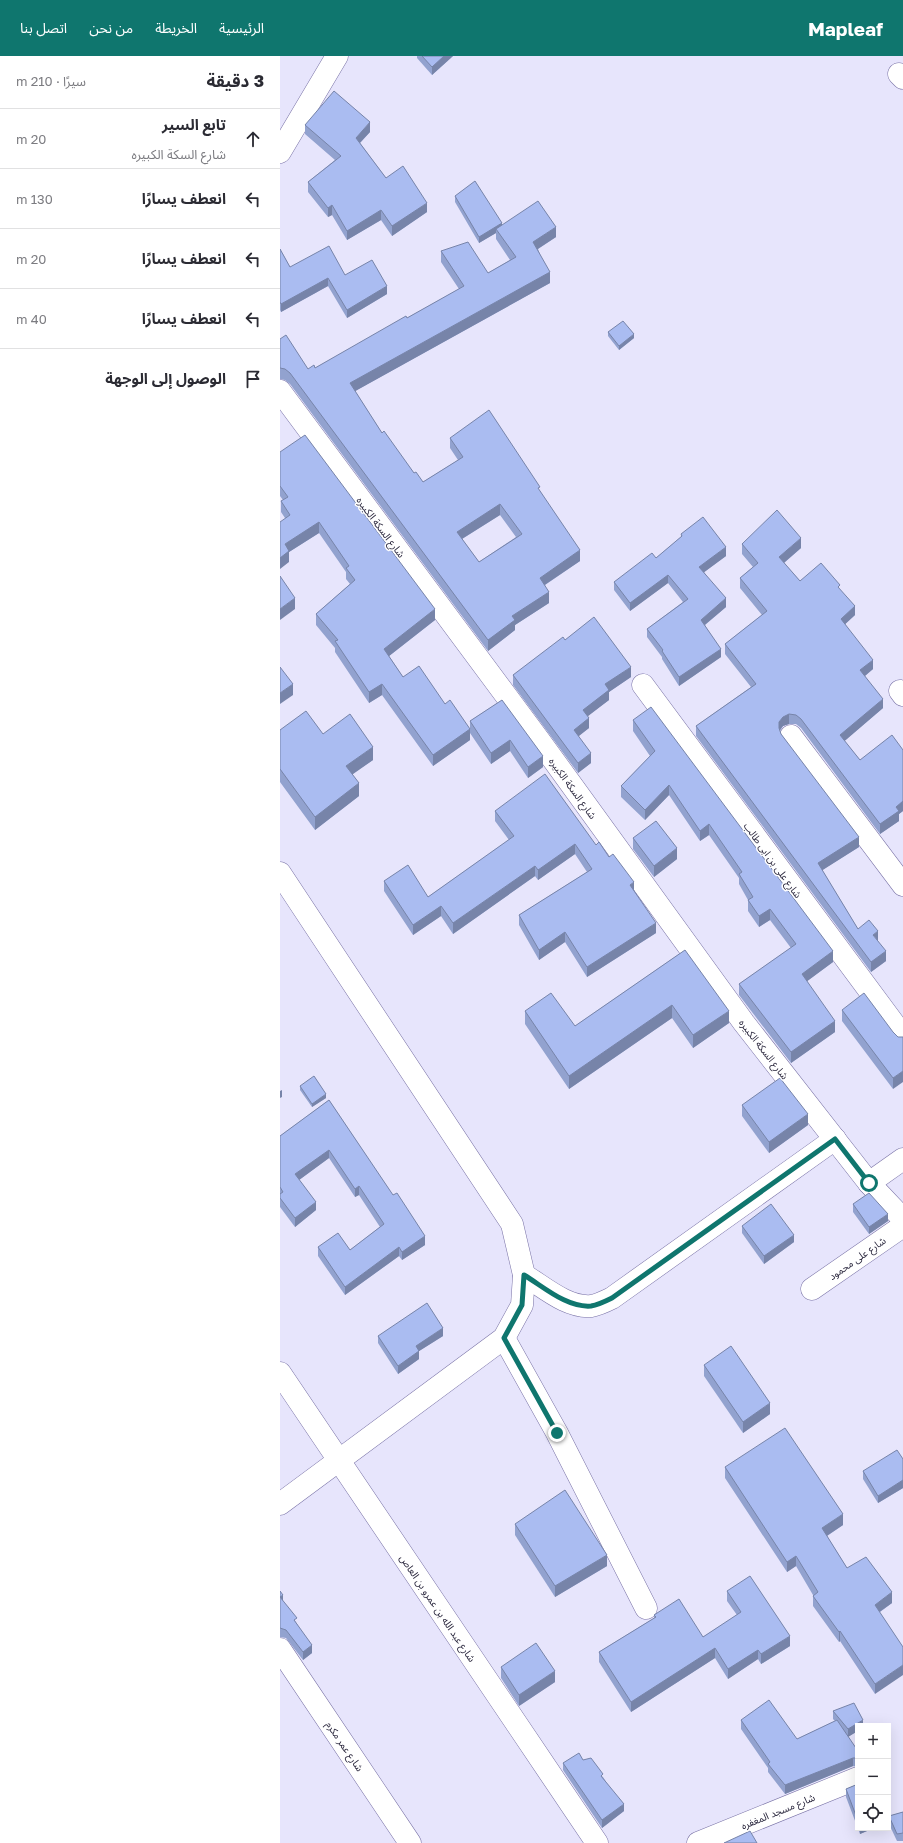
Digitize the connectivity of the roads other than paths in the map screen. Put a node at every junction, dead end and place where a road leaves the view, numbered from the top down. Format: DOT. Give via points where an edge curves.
graph roads {
  1 [pos="337,56"];
  2 [pos="280,152"];
  3 [pos="280,391"];
  4 [pos="643,685"];
  5 [pos="791,736"];
  6 [pos="280,873"];
  7 [pos="903,885"];
  8 [pos="903,1036"];
  9 [pos="835,1139"];
  10 [pos="903,1159"];
  11 [pos="869,1183"];
  12 [pos="903,1219"];
  13 [pos="903,1226"];
  14 [pos="524,1275"];
  15 [pos="812,1289"];
  16 [pos="504,1338"];
  17 [pos="280,1373"];
  18 [pos="339,1461"];
  19 [pos="280,1504"];
  20 [pos="646,1608"];
  21 [pos="280,1649"];
  22 [pos="855,1779"];
  23 [pos="721,1839"];
  24 [pos="410,1843"];
  25 [pos="597,1843"];
  26 [pos="698,1843"];
  1 -- 2 [label="street"];
  3 -- 9 [label="street, شارع السكة الكبيره" via="539,740 744,1023"];
  4 -- 8 [label="street, شارع على بن ابى طالب"];
  5 -- 7 [label="street"];
  6 -- 14 [label="street" via="512,1224"];
  9 -- 11 [label="street, شارع السكة الكبيره"];
  9 -- 14 [label="street" via="612,1298 593,1306 579,1306 566,1301"];
  10 -- 11 [label="street"];
  11 -- 12 [label="street, شارع السكة الكبيره"];
  13 -- 15 [label="street, شارع على محمود"];
  14 -- 16 [label="street" via="522,1305"];
  16 -- 18 [label="street"];
  16 -- 20 [label="street" via="557,1433"];
  17 -- 18 [label="street, شارع عبد الله بن عمرو بن العاص"];
  18 -- 19 [label="street"];
  18 -- 25 [label="street, شارع عبد الله بن عمرو بن العاص"];
  21 -- 24 [label="street, شارع عمر مكرم"];
  22 -- 23 [label="street, شارع مسجد المغفره"];
  23 -- 26 [label="street, شارع مسجد المغفره"];
}
